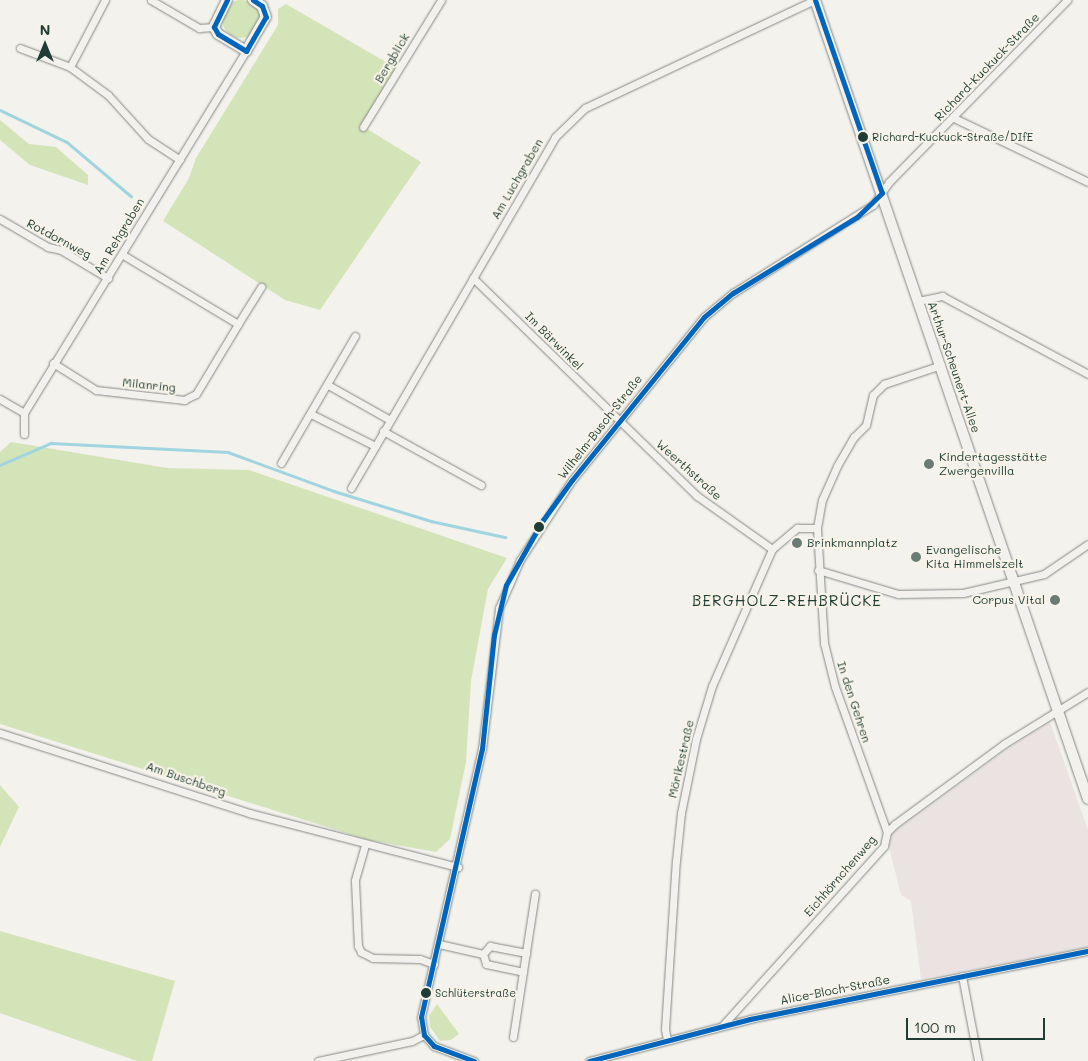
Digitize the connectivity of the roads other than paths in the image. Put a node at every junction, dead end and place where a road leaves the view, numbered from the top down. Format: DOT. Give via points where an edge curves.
graph roads {
  1 [pos="105,0"];
  2 [pos="151,0"];
  3 [pos="227,0"];
  4 [pos="252,0"];
  5 [pos="441,0"];
  6 [pos="814,0"];
  7 [pos="1067,0"];
  8 [pos="214,27"];
  9 [pos="20,48"];
  10 [pos="246,51"];
  11 [pos="70,67"];
  12 [pos="954,118"];
  13 [pos="363,127"];
  14 [pos="180,160"];
  15 [pos="1088,182"];
  16 [pos="882,193"];
  17 [pos="0,219"];
  18 [pos="123,255"];
  19 [pos="108,278"];
  20 [pos="473,278"];
  21 [pos="261,287"];
  22 [pos="918,301"];
  23 [pos="238,324"];
  24 [pos="356,336"];
  25 [pos="53,363"];
  26 [pos="941,365"];
  27 [pos="1088,374"];
  28 [pos="328,385"];
  29 [pos="0,399"];
  30 [pos="24,413"];
  31 [pos="311,414"];
  32 [pos="390,420"];
  33 [pos="618,420"];
  34 [pos="383,431"];
  35 [pos="24,434"];
  36 [pos="375,446"];
  37 [pos="280,463"];
  38 [pos="481,485"];
  39 [pos="351,488"];
  40 [pos="817,528"];
  41 [pos="1088,544"];
  42 [pos="772,549"];
  43 [pos="818,570"];
  44 [pos="1013,582"];
  45 [pos="1088,692"];
  46 [pos="1058,709"];
  47 [pos="0,733"];
  48 [pos="1088,799"];
  49 [pos="887,832"];
  50 [pos="365,845"];
  51 [pos="458,866"];
  52 [pos="535,894"];
  53 [pos="439,944"];
  54 [pos="1088,951"];
  55 [pos="526,953"];
  56 [pos="483,954"];
  57 [pos="434,964"];
  58 [pos="523,972"];
  59 [pos="962,976"];
  60 [pos="721,1026"];
  61 [pos="424,1035"];
  62 [pos="513,1037"];
  63 [pos="667,1040"];
  64 [pos="318,1061"];
  65 [pos="474,1061"];
  66 [pos="589,1061"];
  67 [pos="978,1061"];
  1 -- 11 [label="street"];
  2 -- 8 [label="street" via="199,28"];
  3 -- 8 [label="main road" via="216,16"];
  4 -- 10 [label="main road, Am Rehgraben" via="262,6 266,17"];
  5 -- 13 [label="street, Bergblick"];
  6 -- 16 [label="main road, Arthur-Scheunert-Allee"];
  6 -- 20 [label="street, Am Luchgraben" via="585,108 555,136"];
  7 -- 12 [label="street, Richard-Kuckuck-Straße"];
  8 -- 10 [label="main road" via="218,34"];
  9 -- 11 [label="street"];
  10 -- 14 [label="street, Am Rehgraben"];
  11 -- 14 [label="street" via="108,94 148,139"];
  12 -- 15 [label="street"];
  12 -- 16 [label="street, Richard-Kuckuck-Straße"];
  14 -- 18 [label="street, Am Rehgraben"];
  16 -- 22 [label="main road, Arthur-Scheunert-Allee"];
  16 -- 33 [label="street, Wilhelm-Busch-Straße" via="857,217 733,293 704,317"];
  17 -- 19 [label="street, Rotdornweg"];
  18 -- 19 [label="street, Am Rehgraben"];
  18 -- 23 [label="street"];
  19 -- 25 [label="street, Am Rehgraben"];
  20 -- 32 [label="street, Am Luchgraben"];
  20 -- 33 [label="street, Im Bärwinkel"];
  21 -- 23 [label="street, Milanring"];
  22 -- 26 [label="main road, Arthur-Scheunert-Allee"];
  22 -- 27 [label="street" via="942,296"];
  23 -- 25 [label="street, Milanring" via="196,394 184,400 96,390"];
  24 -- 28 [label="street"];
  25 -- 30 [label="street, Am Rehgraben"];
  26 -- 40 [label="street, In den Gehren" via="884,384 873,395 866,424 837,466 822,500"];
  26 -- 44 [label="main road, Arthur-Scheunert-Allee"];
  28 -- 31 [label="street"];
  28 -- 32 [label="street"];
  29 -- 30 [label="street"];
  30 -- 35 [label="street"];
  31 -- 36 [label="street"];
  31 -- 37 [label="street"];
  32 -- 34 [label="street, Am Luchgraben"];
  33 -- 42 [label="street, Weerthstraße" via="698,496"];
  33 -- 51 [label="street, Wilhelm-Busch-Straße" via="543,520 506,585 494,635 482,749"];
  34 -- 36 [label="street, Am Luchgraben"];
  34 -- 38 [label="street"];
  36 -- 39 [label="street, Am Luchgraben"];
  40 -- 42 [label="street, Mörikestraße" via="797,528"];
  40 -- 43 [label="street, In den Gehren"];
  41 -- 44 [label="street" via="1044,574"];
  42 -- 63 [label="street, Mörikestraße" via="712,686 694,749 677,852 665,1029"];
  43 -- 44 [label="street" via="898,594 963,593"];
  43 -- 49 [label="street, In den Gehren" via="824,643 835,687"];
  44 -- 46 [label="main road, Arthur-Scheunert-Allee"];
  45 -- 46 [label="street, Eichhörnchenweg"];
  46 -- 48 [label="main road, Arthur-Scheunert-Allee"];
  46 -- 49 [label="street, Eichhörnchenweg" via="1004,744"];
  47 -- 50 [label="street, Am Buschberg" via="250,813"];
  49 -- 60 [label="street, Eichhörnchenweg" via="884,846"];
  50 -- 51 [label="street, Am Buschberg"];
  50 -- 57 [label="street" via="355,881 361,952 373,958 420,959"];
  51 -- 53 [label="street, Wilhelm-Busch-Straße"];
  52 -- 55 [label="street"];
  53 -- 56 [label="street"];
  53 -- 57 [label="street, Wilhelm-Busch-Straße"];
  54 -- 59 [label="street, Alice-Bloch-Straße"];
  55 -- 56 [label="street" via="490,946"];
  55 -- 58 [label="street"];
  56 -- 58 [label="street" via="486,964"];
  57 -- 61 [label="street, Wilhelm-Busch-Straße" via="421,1017"];
  58 -- 62 [label="street"];
  59 -- 60 [label="street, Alice-Bloch-Straße"];
  59 -- 67 [label="street"];
  60 -- 63 [label="street, Alice-Bloch-Straße"];
  61 -- 64 [label="street" via="412,1041"];
  61 -- 65 [label="street" via="434,1046"];
  63 -- 66 [label="street, Alice-Bloch-Straße"];
}
